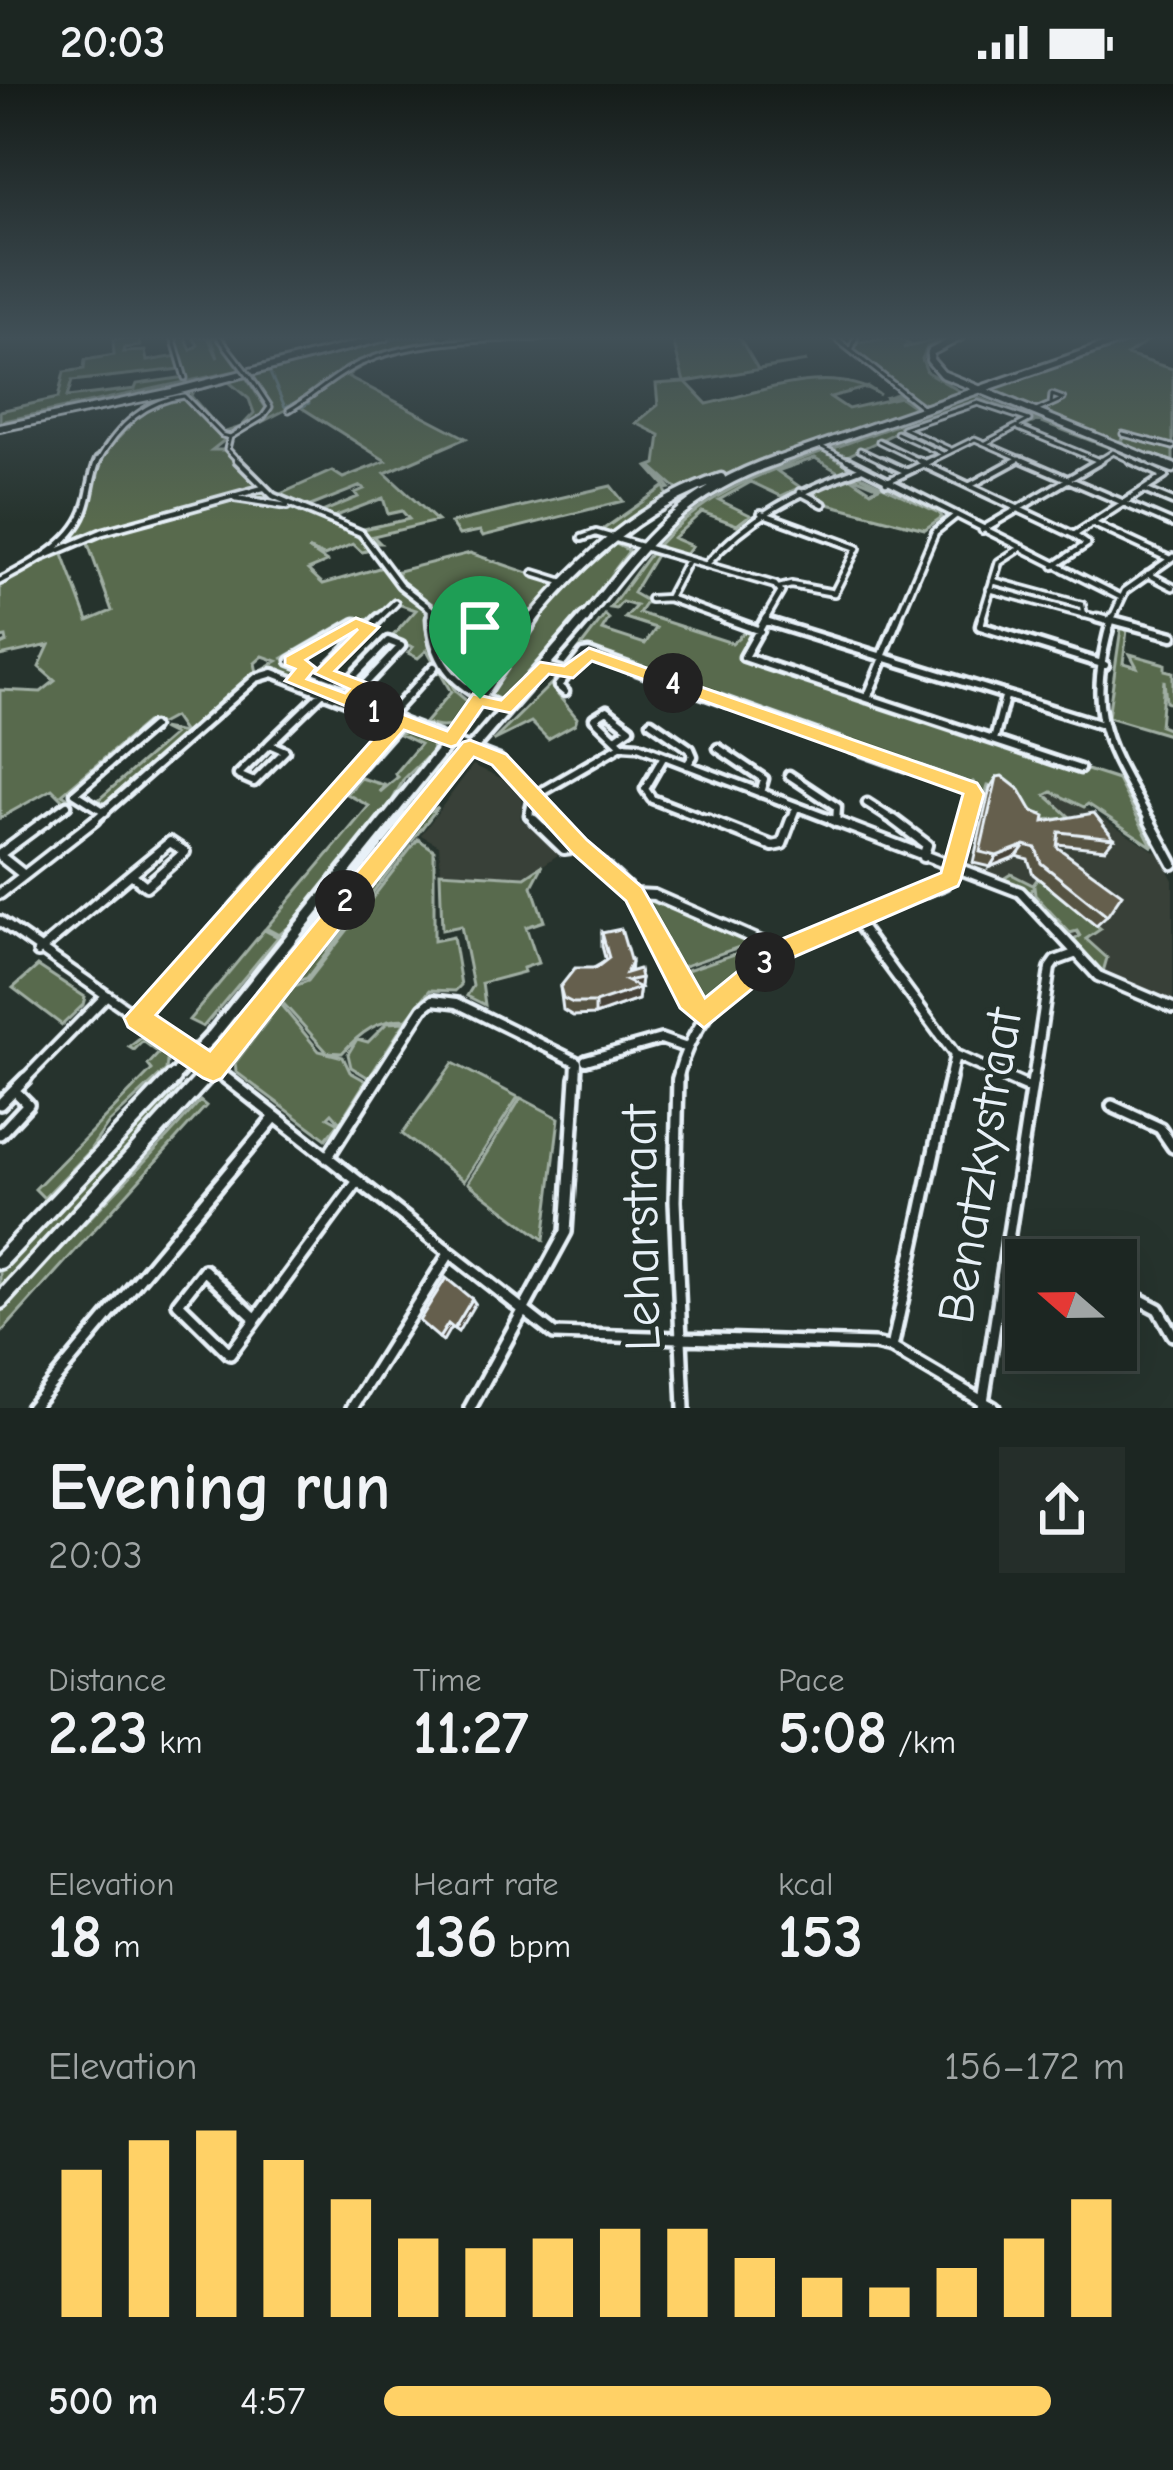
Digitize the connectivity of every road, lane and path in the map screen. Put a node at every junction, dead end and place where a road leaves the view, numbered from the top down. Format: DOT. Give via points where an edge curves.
graph roads {
  1 [pos="121,399"];
  2 [pos="138,399"];
  3 [pos="170,399"];
  4 [pos="187,399"];
  5 [pos="264,399"];
  6 [pos="306,399"];
  7 [pos="912,399"];
  8 [pos="952,399"];
  9 [pos="996,399"];
  10 [pos="1051,404"];
  11 [pos="923,408"];
  12 [pos="289,410"];
  13 [pos="1032,413"];
  14 [pos="0,426"];
  15 [pos="1017,428"];
  16 [pos="897,433"];
  17 [pos="1123,434"];
  18 [pos="230,437"];
  19 [pos="879,441"];
  20 [pos="986,443"];
  21 [pos="817,445"];
  22 [pos="1173,447"];
  23 [pos="860,450"];
  24 [pos="951,450"];
  25 [pos="1116,450"];
  26 [pos="943,454"];
  27 [pos="1020,458"];
  28 [pos="1099,460"];
  29 [pos="924,463"];
  30 [pos="755,467"];
  31 [pos="860,469"];
  32 [pos="1173,469"];
  33 [pos="907,472"];
  34 [pos="1068,478"];
  35 [pos="1159,480"];
  36 [pos="886,482"];
  37 [pos="970,485"];
  38 [pos="1173,485"];
  39 [pos="263,488"];
  40 [pos="1144,490"];
  41 [pos="800,492"];
  42 [pos="675,494"];
  43 [pos="231,498"];
  44 [pos="688,502"];
  45 [pos="1124,502"];
  46 [pos="1173,502"];
  47 [pos="823,504"];
  48 [pos="294,507"];
  49 [pos="1018,508"];
  50 [pos="760,513"];
  51 [pos="955,516"];
  52 [pos="1092,523"];
  53 [pos="1173,524"];
  54 [pos="982,530"];
  55 [pos="1074,535"];
  56 [pos="582,538"];
  57 [pos="610,538"];
  58 [pos="640,547"];
  59 [pos="1019,549"];
  60 [pos="41,558"];
  61 [pos="1172,558"];
  62 [pos="688,560"];
  63 [pos="706,565"];
  64 [pos="1054,566"];
  65 [pos="534,573"];
  66 [pos="1148,574"];
  67 [pos="0,581"];
  68 [pos="563,583"];
  69 [pos="1173,587"];
  70 [pos="779,588"];
  71 [pos="990,588"];
  72 [pos="1120,597"];
  73 [pos="668,598"];
  74 [pos="650,599"];
  75 [pos="395,603"];
  76 [pos="766,621"];
  77 [pos="1111,621"];
  78 [pos="370,627"];
  79 [pos="760,631"];
  80 [pos="1173,636"];
  81 [pos="883,658"];
  82 [pos="1105,665"];
  83 [pos="546,666"];
  84 [pos="434,667"];
  85 [pos="308,668"];
  86 [pos="322,673"];
  87 [pos="567,674"];
  88 [pos="294,681"];
  89 [pos="347,682"];
  90 [pos="362,687"];
  91 [pos="323,692"];
  92 [pos="565,692"];
  93 [pos="1006,697"];
  94 [pos="867,698"];
  95 [pos="480,699"];
  96 [pos="349,701"];
  97 [pos="504,708"];
  98 [pos="389,716"];
  99 [pos="400,721"];
  100 [pos="651,722"];
  101 [pos="1099,724"];
  102 [pos="152,728"];
  103 [pos="451,740"];
  104 [pos="994,740"];
  105 [pos="619,742"];
  106 [pos="269,745"];
  107 [pos="470,747"];
  108 [pos="718,748"];
  109 [pos="664,756"];
  110 [pos="687,765"];
  111 [pos="1080,769"];
  112 [pos="789,776"];
  113 [pos="760,793"];
  114 [pos="533,797"];
  115 [pos="867,802"];
  116 [pos="67,805"];
  117 [pos="796,808"];
  118 [pos="104,812"];
  119 [pos="836,823"];
  120 [pos="579,847"];
  121 [pos="0,855"];
  122 [pos="923,857"];
  123 [pos="1173,864"];
  124 [pos="954,868"];
  125 [pos="131,874"];
  126 [pos="24,875"];
  127 [pos="0,894"];
  128 [pos="634,894"];
  129 [pos="855,920"];
  130 [pos="0,922"];
  131 [pos="781,951"];
  132 [pos="38,952"];
  133 [pos="1077,953"];
  134 [pos="105,997"];
  135 [pos="1173,1008"];
  136 [pos="704,1015"];
  137 [pos="137,1018"];
  138 [pos="684,1047"];
  139 [pos="195,1055"];
  140 [pos="955,1055"];
  141 [pos="586,1060"];
  142 [pos="213,1068"];
  143 [pos="1029,1088"];
  144 [pos="14,1090"];
  145 [pos="0,1104"];
  146 [pos="1112,1106"];
  147 [pos="275,1117"];
  148 [pos="0,1134"];
  149 [pos="1173,1147"];
  150 [pos="327,1157"];
  151 [pos="358,1181"];
  152 [pos="449,1254"];
  153 [pos="0,1261"];
  154 [pos="1137,1298"];
  155 [pos="0,1301"];
  156 [pos="523,1312"];
  157 [pos="256,1319"];
  158 [pos="1173,1335"];
  159 [pos="681,1338"];
  160 [pos="892,1348"];
  161 [pos="987,1406"];
  162 [pos="32,1408"];
  163 [pos="352,1408"];
  164 [pos="470,1408"];
  165 [pos="684,1408"];
  1 -- 14 [label="main road"];
  2 -- 14 [label="main road"];
  3 -- 60 [label="street" via="153,402 96,463 83,515"];
  4 -- 18 [label="street"];
  5 -- 18 [label="street, bridge" via="270,407 257,422"];
  6 -- 12 [label="street"];
  7 -- 11 [label="street"];
  8 -- 11 [label="street"];
  9 -- 13 [label="street"];
  10 -- 13 [label="street"];
  11 -- 21 [label="street"];
  13 -- 25 [label="street"];
  15 -- 20 [label="street"];
  15 -- 24 [label="street" via="1029,420 978,403 903,428"];
  15 -- 28 [label="street"];
  16 -- 26 [label="street"];
  17 -- 22 [label="street"];
  18 -- 39 [label="street" via="227,449"];
  19 -- 29 [label="street"];
  20 -- 24 [label="street" via="975,439"];
  20 -- 27 [label="street"];
  21 -- 30 [label="street"];
  21 -- 31 [label="street"];
  23 -- 33 [label="street"];
  24 -- 26 [label="street"];
  25 -- 28 [label="street"];
  25 -- 32 [label="street"];
  25 -- 35 [label="street" via="1162,472"];
  26 -- 29 [label="street"];
  27 -- 34 [label="street"];
  27 -- 37 [label="street"];
  28 -- 34 [label="street"];
  29 -- 33 [label="street"];
  29 -- 37 [label="street"];
  30 -- 42 [label="street"];
  30 -- 44 [label="street"];
  31 -- 36 [label="street"];
  31 -- 41 [label="street"];
  33 -- 36 [label="street"];
  34 -- 45 [label="street"];
  34 -- 49 [label="street"];
  35 -- 38 [label="street"];
  35 -- 40 [label="street"];
  36 -- 51 [label="street"];
  37 -- 49 [label="street"];
  39 -- 43 [label="street"];
  39 -- 48 [label="street"];
  40 -- 45 [label="street"];
  40 -- 46 [label="street"];
  41 -- 47 [label="street"];
  41 -- 50 [label="street"];
  42 -- 44 [label="street"];
  42 -- 57 [label="street"];
  43 -- 48 [label="street"];
  43 -- 60 [label="street" via="102,532"];
  44 -- 58 [label="street"];
  45 -- 52 [label="street"];
  45 -- 53 [label="street"];
  48 -- 95 [label="street" via="361,532 376,547 400,585 431,609 431,642 456,686"];
  49 -- 54 [label="street"];
  49 -- 55 [label="street"];
  50 -- 63 [label="street"];
  50 -- 70 [label="street" via="857,548 832,594"];
  51 -- 54 [label="street"];
  51 -- 81 [label="street" via="935,532"];
  52 -- 55 [label="street"];
  52 -- 61 [label="street"];
  54 -- 59 [label="street"];
  55 -- 64 [label="street" via="1087,544"];
  56 -- 57 [label="street"];
  57 -- 58 [label="street"];
  57 -- 68 [label="street"];
  58 -- 62 [label="street"];
  58 -- 83 [label="street"];
  59 -- 64 [label="street"];
  59 -- 71 [label="street" via="999,562"];
  60 -- 67 [label="street"];
  61 -- 66 [label="street"];
  62 -- 63 [label="street"];
  62 -- 73 [label="street"];
  63 -- 70 [label="street"];
  64 -- 72 [label="street"];
  65 -- 68 [label="street"];
  66 -- 69 [label="street"];
  66 -- 72 [label="street"];
  68 -- 95 [label="street" via="515,639"];
  70 -- 76 [label="street"];
  71 -- 77 [label="street"];
  71 -- 82 [label="street" via="983,628"];
  72 -- 77 [label="street"];
  73 -- 74 [label="street"];
  73 -- 79 [label="street"];
  75 -- 78 [label="street"];
  76 -- 79 [label="street"];
  76 -- 81 [label="street"];
  77 -- 80 [label="street"];
  77 -- 82 [label="street"];
  78 -- 85 [label="street" via="356,623 291,661"];
  78 -- 86 [label="street"];
  79 -- 94 [label="street" via="744,657"];
  81 -- 93 [label="street"];
  81 -- 94 [label="street"];
  82 -- 101 [label="street"];
  83 -- 87 [label="street"];
  83 -- 97 [label="street"];
  84 -- 98 [label="street"];
  85 -- 86 [label="street"];
  85 -- 88 [label="street"];
  86 -- 89 [label="street"];
  87 -- 92 [label="street" via="557,686"];
  87 -- 124 [label="street" via="589,653 970,788"];
  88 -- 91 [label="street"];
  88 -- 118 [label="street" via="273,673 256,678"];
  89 -- 90 [label="street"];
  89 -- 90 [label="street" via="388,641 401,646"];
  90 -- 96 [label="street"];
  91 -- 96 [label="street"];
  91 -- 106 [label="street"];
  93 -- 101 [label="street"];
  93 -- 104 [label="street"];
  94 -- 104 [label="street"];
  95 -- 97 [label="street"];
  95 -- 103 [label="street"];
  96 -- 98 [label="street"];
  97 -- 107 [label="street"];
  98 -- 99 [label="street"];
  99 -- 103 [label="street"];
  99 -- 137 [label="street"];
  100 -- 110 [label="street" via="690,749"];
  101 -- 123 [label="street"];
  102 -- 118 [label="street" via="75,793"];
  103 -- 107 [label="street"];
  103 -- 139 [label="street"];
  104 -- 111 [label="street"];
  105 -- 105 [label="street" via="605,728 594,718 607,710 630,728"];
  105 -- 109 [label="street"];
  105 -- 114 [label="street"];
  106 -- 106 [label="street" via="285,751 254,782 238,775"];
  107 -- 114 [label="street" via="499,760"];
  107 -- 142 [label="street"];
  108 -- 113 [label="street" via="764,779"];
  109 -- 110 [label="street"];
  109 -- 117 [label="street" via="645,789 652,799 773,846 782,844"];
  110 -- 113 [label="street"];
  112 -- 119 [label="street" via="837,807"];
  113 -- 117 [label="street"];
  114 -- 120 [label="street"];
  114 -- 120 [label="street" via="529,815 563,849"];
  115 -- 122 [label="street" via="923,839"];
  116 -- 121 [label="street"];
  117 -- 119 [label="street"];
  118 -- 126 [label="street"];
  119 -- 122 [label="street"];
  120 -- 128 [label="street"];
  121 -- 126 [label="street"];
  122 -- 124 [label="street"];
  124 -- 129 [label="street" via="945,884"];
  124 -- 133 [label="street" via="1020,892"];
  125 -- 125 [label="street" via="146,886 185,852 170,842"];
  125 -- 132 [label="street"];
  126 -- 127 [label="street"];
  128 -- 131 [label="street"];
  128 -- 136 [label="street"];
  129 -- 131 [label="street"];
  129 -- 140 [label="street"];
  130 -- 132 [label="street"];
  131 -- 136 [label="street"];
  132 -- 134 [label="street"];
  133 -- 135 [label="street" via="1098,976"];
  133 -- 143 [label="street, Benatzkystraat" via="1050,968"];
  134 -- 137 [label="street"];
  134 -- 144 [label="street"];
  136 -- 138 [label="street"];
  137 -- 139 [label="street"];
  138 -- 141 [label="street" via="661,1039"];
  138 -- 159 [label="street, Leharstraat" via="676,1086"];
  139 -- 142 [label="street"];
  139 -- 153 [label="street"];
  140 -- 143 [label="street"];
  140 -- 160 [label="street"];
  142 -- 147 [label="street"];
  142 -- 155 [label="street"];
  143 -- 161 [label="street, Benatzkystraat"];
  144 -- 145 [label="street"];
  144 -- 148 [label="street" via="28,1104"];
  146 -- 149 [label="street" via="1160,1128"];
  147 -- 150 [label="street"];
  147 -- 162 [label="street"];
  150 -- 151 [label="street"];
  150 -- 156 [label="street" via="434,1000 457,1003 577,1062 566,1232"];
  151 -- 152 [label="street"];
  151 -- 157 [label="street"];
  152 -- 156 [label="street"];
  152 -- 163 [label="street"];
  154 -- 158 [label="street" via="1158,1309"];
  156 -- 159 [label="street" via="554,1334"];
  156 -- 164 [label="street"];
  157 -- 157 [label="street" via="204,1270 178,1304 230,1354"];
  159 -- 160 [label="street"];
  159 -- 165 [label="street, Leharstraat"];
  160 -- 161 [label="street"];
}
